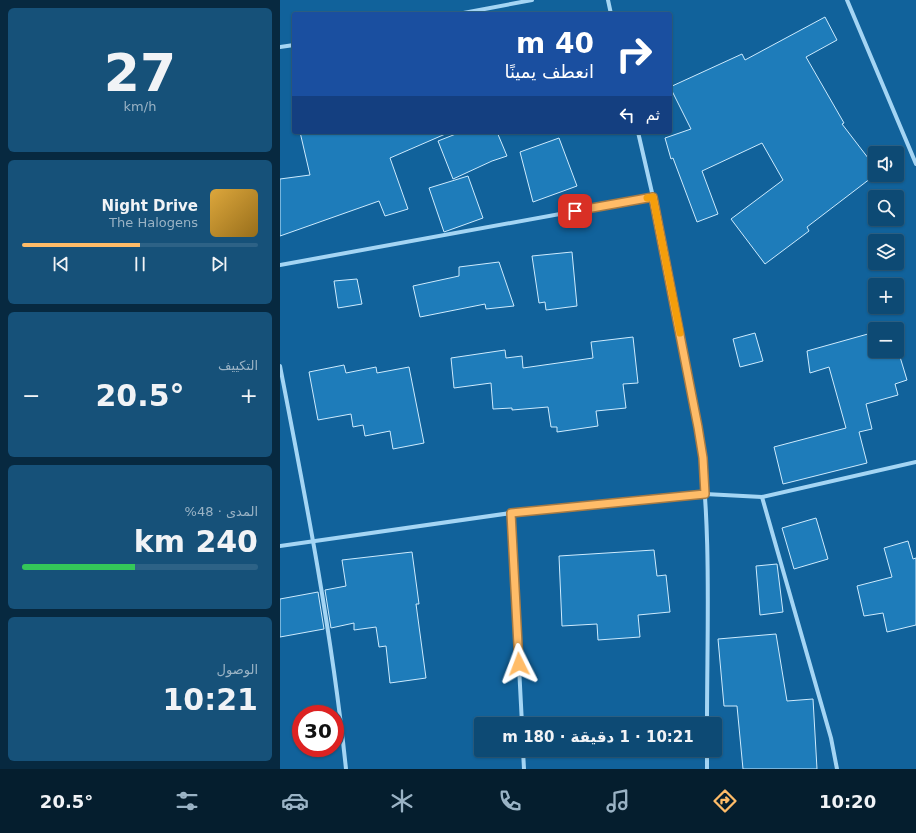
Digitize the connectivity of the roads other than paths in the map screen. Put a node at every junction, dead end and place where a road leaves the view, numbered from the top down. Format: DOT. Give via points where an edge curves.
graph roads {
  1 [pos="532,0"];
  2 [pos="608,0"];
  3 [pos="847,0"];
  4 [pos="469,12"];
  5 [pos="611,12"];
  6 [pos="292,45"];
  7 [pos="280,47"];
  8 [pos="638,134"];
  9 [pos="916,164"];
  10 [pos="653,197"];
  11 [pos="280,264"];
  12 [pos="280,366"];
  13 [pos="916,462"];
  14 [pos="705,494"];
  15 [pos="762,497"];
  16 [pos="511,513"];
  17 [pos="314,541"];
  18 [pos="280,546"];
  19 [pos="522,717"];
  20 [pos="707,717"];
  21 [pos="523,757"];
  22 [pos="707,757"];
  23 [pos="346,769"];
  24 [pos="524,769"];
  25 [pos="707,769"];
  26 [pos="837,769"];
  1 -- 4 [label="street"];
  2 -- 5 [label="street"];
  3 -- 9 [label="street"];
  6 -- 7 [label="street"];
  8 -- 10 [label="street"];
  10 -- 11 [label="street"];
  10 -- 14 [label="street" via="698,427"];
  12 -- 17 [label="street"];
  13 -- 15 [label="street"];
  14 -- 15 [label="street"];
  14 -- 16 [label="street"];
  14 -- 20 [label="street" via="708,584"];
  15 -- 26 [label="street"];
  16 -- 17 [label="street"];
  16 -- 19 [label="street"];
  17 -- 18 [label="street"];
  17 -- 23 [label="street" via="339,696"];
  21 -- 24 [label="street"];
  22 -- 25 [label="street"];
}
